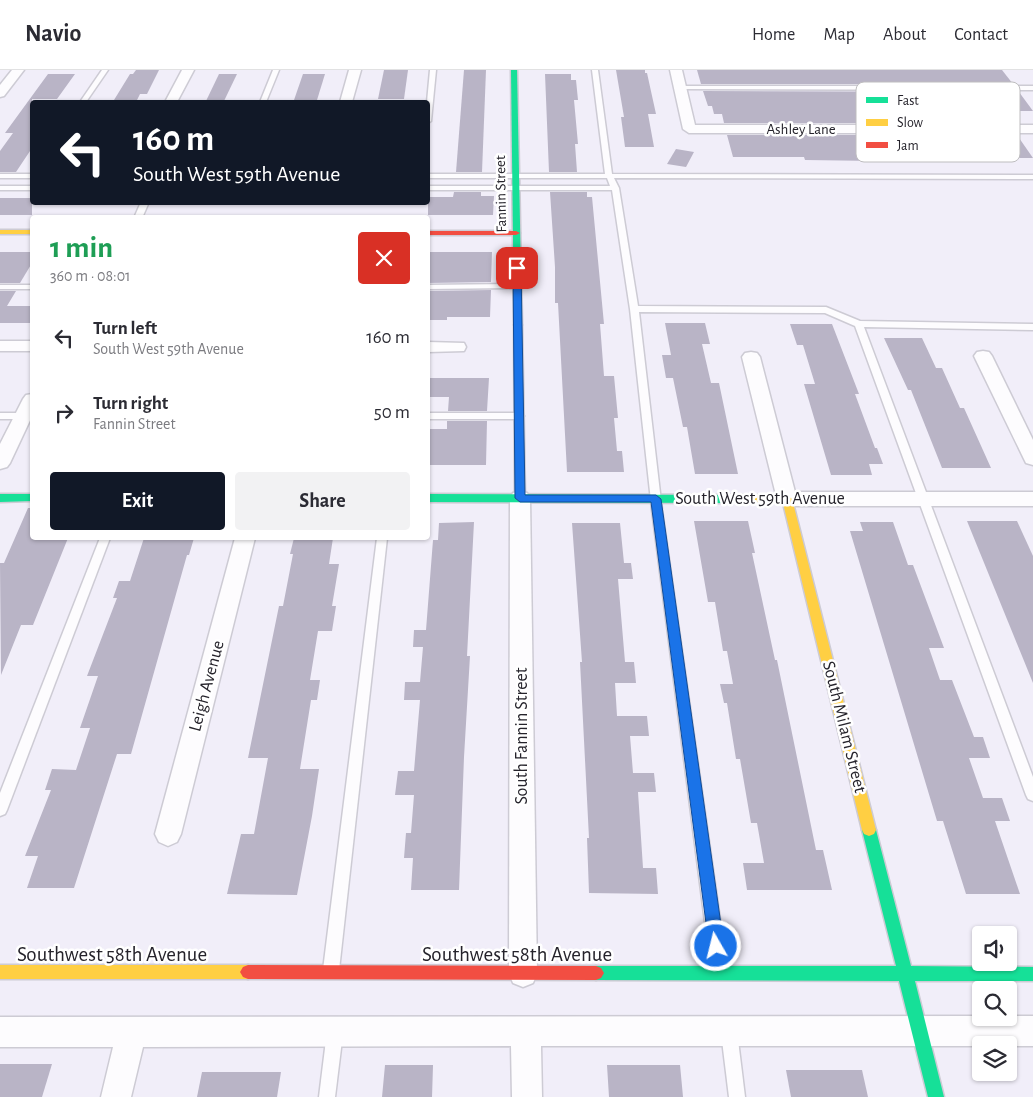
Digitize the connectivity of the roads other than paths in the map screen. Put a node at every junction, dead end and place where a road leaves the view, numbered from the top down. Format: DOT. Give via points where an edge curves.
graph roads {
  1 [pos="18,70"];
  2 [pos="105,70"];
  3 [pos="188,70"];
  4 [pos="276,70"];
  5 [pos="355,70"];
  6 [pos="434,70"];
  7 [pos="514,70"];
  8 [pos="595,70"];
  9 [pos="676,70"];
  10 [pos="680,88"];
  11 [pos="856,88"];
  12 [pos="1020,88"];
  13 [pos="1033,88"];
  14 [pos="0,93"];
  15 [pos="84,100"];
  16 [pos="172,100"];
  17 [pos="264,100"];
  18 [pos="347,100"];
  19 [pos="430,104"];
  20 [pos="856,129"];
  21 [pos="1020,129"];
  22 [pos="1033,129"];
  23 [pos="609,175"];
  24 [pos="0,176"];
  25 [pos="30,176"];
  26 [pos="430,176"];
  27 [pos="1033,177"];
  28 [pos="516,182"];
  29 [pos="0,188"];
  30 [pos="30,188"];
  31 [pos="430,188"];
  32 [pos="615,188"];
  33 [pos="0,232"];
  34 [pos="30,232"];
  35 [pos="430,233"];
  36 [pos="516,233"];
  37 [pos="517,286"];
  38 [pos="0,287"];
  39 [pos="30,287"];
  40 [pos="430,287"];
  41 [pos="634,309"];
  42 [pos="859,324"];
  43 [pos="1033,327"];
  44 [pos="0,346"];
  45 [pos="30,346"];
  46 [pos="430,347"];
  47 [pos="458,347"];
  48 [pos="983,356"];
  49 [pos="751,357"];
  50 [pos="0,416"];
  51 [pos="28,416"];
  52 [pos="430,416"];
  53 [pos="519,416"];
  54 [pos="1033,459"];
  55 [pos="0,463"];
  56 [pos="0,498"];
  57 [pos="30,498"];
  58 [pos="430,498"];
  59 [pos="520,498"];
  60 [pos="656,499"];
  61 [pos="787,499"];
  62 [pos="923,499"];
  63 [pos="1033,499"];
  64 [pos="104,540"];
  65 [pos="244,540"];
  66 [pos="382,540"];
  67 [pos="1033,795"];
  68 [pos="0,810"];
  69 [pos="168,834"];
  70 [pos="0,972"];
  71 [pos="330,973"];
  72 [pos="524,973"];
  73 [pos="720,973"];
  74 [pos="906,973"];
  75 [pos="1033,974"];
  76 [pos="920,1031"];
  77 [pos="1033,1031"];
  78 [pos="0,1032"];
  79 [pos="132,1032"];
  80 [pos="335,1032"];
  81 [pos="526,1032"];
  82 [pos="729,1032"];
  83 [pos="116,1097"];
  84 [pos="327,1097"];
  85 [pos="527,1097"];
  86 [pos="737,1097"];
  87 [pos="936,1097"];
  1 -- 14 [label="street"];
  2 -- 15 [label="lane"];
  3 -- 16 [label="street"];
  4 -- 17 [label="lane"];
  5 -- 18 [label="street"];
  6 -- 19 [label="lane"];
  7 -- 28 [label="street, Fannin Street"];
  8 -- 23 [label="lane"];
  9 -- 10 [label="street"];
  10 -- 11 [label="lane"];
  10 -- 20 [label="street, Ashley Lane" via="689,129"];
  12 -- 13 [label="lane"];
  21 -- 22 [label="street, Ashley Lane"];
  23 -- 27 [label="lane"];
  23 -- 28 [label="lane"];
  23 -- 32 [label="lane"];
  24 -- 25 [label="lane"];
  26 -- 28 [label="lane"];
  28 -- 31 [label="lane"];
  28 -- 32 [label="lane"];
  28 -- 36 [label="street, Fannin Street"];
  29 -- 30 [label="lane"];
  32 -- 41 [label="lane"];
  33 -- 34 [label="street"];
  35 -- 36 [label="street"];
  36 -- 37 [label="street, Fannin Street"];
  37 -- 40 [label="lane"];
  37 -- 53 [label="street, Fannin Street"];
  38 -- 39 [label="lane"];
  41 -- 42 [label="lane" via="826,310"];
  41 -- 60 [label="lane"];
  42 -- 43 [label="lane"];
  42 -- 62 [label="lane"];
  44 -- 45 [label="street"];
  46 -- 47 [label="street"];
  48 -- 54 [label="street"];
  49 -- 61 [label="street, South Milam Street"];
  50 -- 51 [label="lane"];
  51 -- 55 [label="street"];
  52 -- 53 [label="lane"];
  53 -- 59 [label="street, Fannin Street"];
  56 -- 57 [label="street"];
  58 -- 59 [label="street, South West 59th Avenue"];
  59 -- 60 [label="street, South West 59th Avenue"];
  59 -- 72 [label="street, South Fannin Street"];
  60 -- 61 [label="street, South West 59th Avenue"];
  60 -- 73 [label="lane"];
  61 -- 62 [label="street, South West 59th Avenue"];
  61 -- 74 [label="street, South Milam Street"];
  62 -- 63 [label="street, South West 59th Avenue"];
  62 -- 67 [label="lane"];
  64 -- 68 [label="lane"];
  65 -- 69 [label="street, Leigh Avenue"];
  66 -- 71 [label="lane"];
  70 -- 71 [label="street, Southwest 58th Avenue"];
  71 -- 72 [label="street, Southwest 58th Avenue"];
  72 -- 73 [label="street, Southwest 58th Avenue"];
  73 -- 74 [label="street, Southwest 58th Avenue"];
  74 -- 75 [label="street, Southwest 58th Avenue"];
  74 -- 76 [label="street, South Milam Street"];
  76 -- 77 [label="street"];
  76 -- 82 [label="street"];
  76 -- 87 [label="street, South Milam Street"];
  78 -- 79 [label="street"];
  79 -- 80 [label="street"];
  79 -- 83 [label="street"];
  80 -- 81 [label="street"];
  80 -- 84 [label="lane"];
  81 -- 82 [label="street"];
  81 -- 85 [label="street"];
  82 -- 86 [label="lane"];
}
